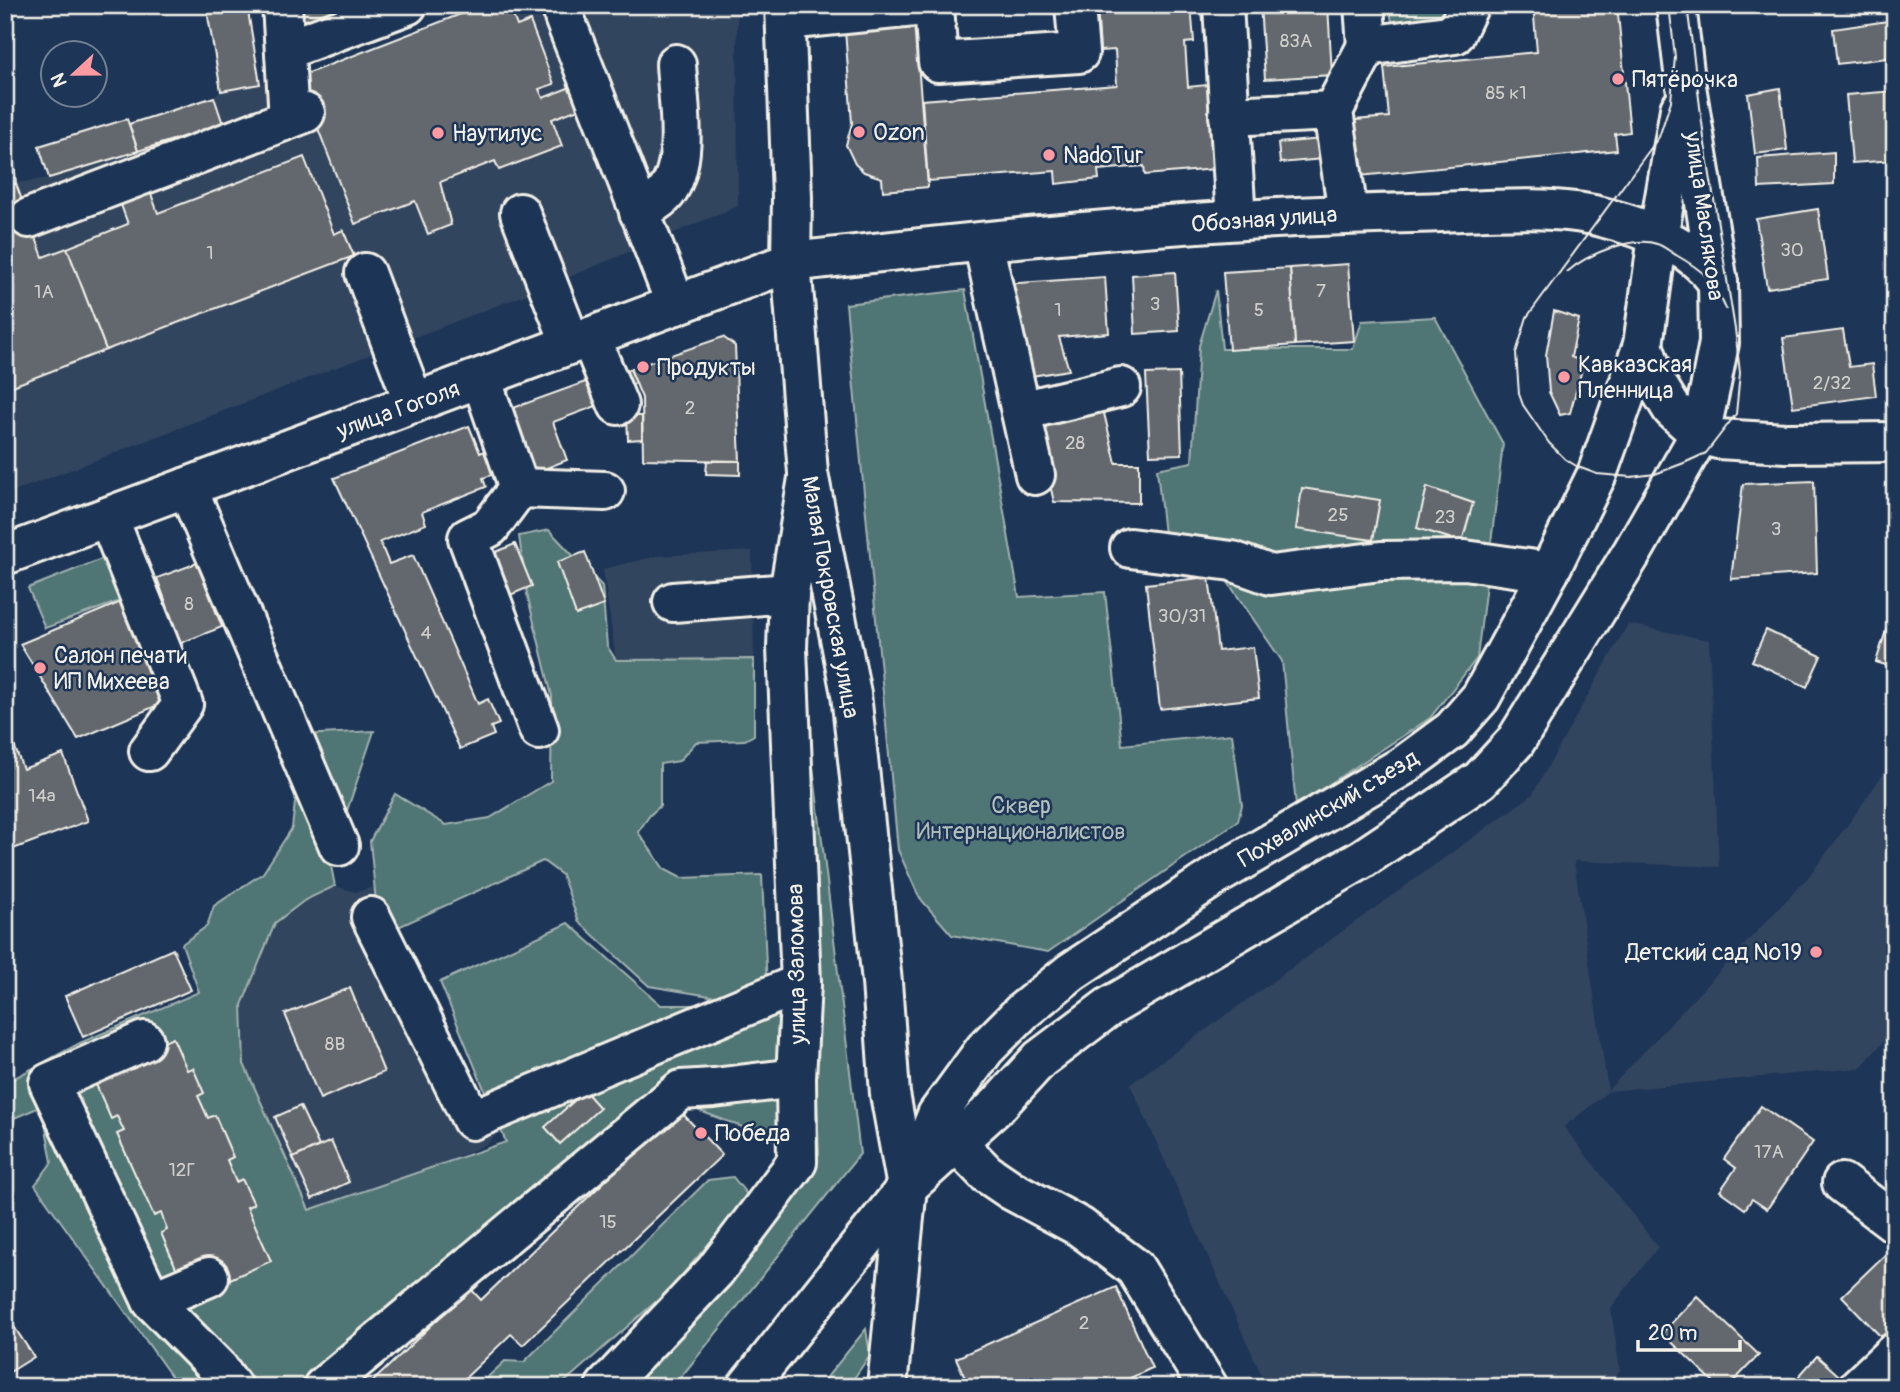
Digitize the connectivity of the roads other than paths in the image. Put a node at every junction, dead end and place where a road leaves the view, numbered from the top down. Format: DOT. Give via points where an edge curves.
graph roads {
  1 [pos="282,5"];
  2 [pos="407,5"];
  3 [pos="934,5"];
  4 [pos="1075,5"];
  5 [pos="1223,5"];
  6 [pos="1364,5"];
  7 [pos="1469,5"];
  8 [pos="1676,5"];
  9 [pos="785,13"];
  10 [pos="564,17"];
  11 [pos="1367,46"];
  12 [pos="285,50"];
  13 [pos="676,64"];
  14 [pos="1685,80"];
  15 [pos="1333,111"];
  16 [pos="1229,116"];
  17 [pos="639,212"];
  18 [pos="520,213"];
  19 [pos="1348,214"];
  20 [pos="29,218"];
  21 [pos="1236,220"];
  22 [pos="1658,235"];
  23 [pos="983,242"];
  24 [pos="791,262"];
  25 [pos="365,273"];
  26 [pos="1718,283"];
  27 [pos="676,305"];
  28 [pos="581,341"];
  29 [pos="1643,345"];
  30 [pos="481,378"];
  31 [pos="1121,387"];
  32 [pos="414,403"];
  33 [pos="618,405"];
  34 [pos="1021,411"];
  35 [pos="1700,434"];
  36 [pos="1895,442"];
  37 [pos="808,473"];
  38 [pos="1035,475"];
  39 [pos="187,487"];
  40 [pos="519,488"];
  41 [pos="605,491"];
  42 [pos="108,517"];
  43 [pos="1130,548"];
  44 [pos="5,555"];
  45 [pos="1549,572"];
  46 [pos="789,593"];
  47 [pos="673,602"];
  48 [pos="539,730"];
  49 [pos="149,751"];
  50 [pos="340,846"];
  51 [pos="371,917"];
  52 [pos="801,983"];
  53 [pos="144,1041"];
  54 [pos="796,1078"];
  55 [pos="955,1141"];
  56 [pos="1842,1183"];
  57 [pos="908,1187"];
  58 [pos="1895,1223"];
  59 [pos="209,1277"];
  60 [pos="152,1301"];
  61 [pos="1895,1352"];
  62 [pos="883,1381"];
  63 [pos="1205,1386"];
  64 [pos="233,1387"];
  65 [pos="323,1387"];
  66 [pos="605,1387"];
  67 [pos="747,1387"];
  68 [pos="1858,1387"];
  1 -- 12 [label="main road"];
  2 -- 12 [label="main road"];
  3 -- 4 [label="main road" via="938,62 1079,53"];
  3 -- 9 [label="main road"];
  5 -- 16 [label="main road"];
  6 -- 11 [label="main road"];
  7 -- 11 [label="main road" via="1455,34"];
  8 -- 14 [label="main road, улица Маслякова"];
  9 -- 24 [label="main road, Малая Покровская улица"];
  10 -- 17 [label="main road"];
  11 -- 15 [label="main road"];
  12 -- 20 [label="main road" via="297,116"];
  13 -- 17 [label="main road" via="681,143 677,174 665,195"];
  14 -- 22 [label="main road, улица Маслякова"];
  14 -- 26 [label="main road, улица Маслякова"];
  15 -- 16 [label="main road"];
  15 -- 19 [label="main road"];
  16 -- 21 [label="main road"];
  17 -- 27 [label="main road"];
  18 -- 28 [label="main road"];
  19 -- 21 [label="main road, Обозная улица"];
  19 -- 22 [label="main road, Обозная улица" via="1548,210 1600,216"];
  21 -- 23 [label="main road, Обозная улица"];
  22 -- 26 [label="main road, Обозная улица" via="1708,268"];
  22 -- 29 [label="main road, улица Маслякова"];
  23 -- 24 [label="main road, Обозная улица"];
  23 -- 34 [label="main road"];
  24 -- 27 [label="main road, улица Гоголя"];
  24 -- 37 [label="main road, Малая Покровская улица"];
  25 -- 32 [label="main road"];
  26 -- 35 [label="main road, улица Маслякова" via="1719,343"];
  27 -- 28 [label="main road, улица Гоголя"];
  28 -- 30 [label="main road, улица Гоголя"];
  28 -- 33 [label="main road"];
  29 -- 35 [label="main road" via="1656,383 1672,409"];
  29 -- 45 [label="main road, Похвалинский съезд" via="1597,474"];
  30 -- 32 [label="main road, улица Гоголя"];
  30 -- 40 [label="main road"];
  31 -- 34 [label="main road"];
  32 -- 39 [label="main road, улица Гоголя"];
  34 -- 38 [label="main road"];
  35 -- 36 [label="main road" via="1786,443"];
  35 -- 55 [label="main road, Похвалинский съезд" via="1515,742 1480,780 1362,859 1110,1007 1040,1059 998,1105"];
  37 -- 46 [label="main road, улица Заломова"];
  37 -- 57 [label="main road, Малая Покровская улица" via="851,694 890,1094"];
  39 -- 42 [label="main road, улица Гоголя"];
  39 -- 50 [label="main road"];
  40 -- 41 [label="main road"];
  40 -- 48 [label="main road" via="490,527 468,538"];
  42 -- 44 [label="main road, улица Гоголя"];
  42 -- 49 [label="main road" via="183,704"];
  43 -- 45 [label="main road" via="1231,561 1271,575 1381,561 1465,560"];
  45 -- 57 [label="main road, Похвалинский съезд" via="1481,697 1452,730 1403,766 1220,873 1071,972 1023,1011 985,1048 937,1115"];
  46 -- 47 [label="main road"];
  46 -- 52 [label="main road, улица Заломова" via="787,648"];
  51 -- 52 [label="main road" via="472,1120"];
  52 -- 54 [label="main road, улица Заломова"];
  53 -- 60 [label="main road" via="49,1083"];
  54 -- 65 [label="main road" via="681,1090"];
  54 -- 66 [label="main road, улица Заломова" via="797,1161 715,1271"];
  55 -- 57 [label="main road, Похвалинский съезд"];
  55 -- 63 [label="main road" via="1003,1185 1080,1227 1135,1268"];
  56 -- 58 [label="main road"];
  57 -- 62 [label="main road"];
  57 -- 67 [label="main road, Похвалинский съезд"];
  59 -- 60 [label="main road"];
  60 -- 64 [label="main road"];
  61 -- 68 [label="main road"];
}
